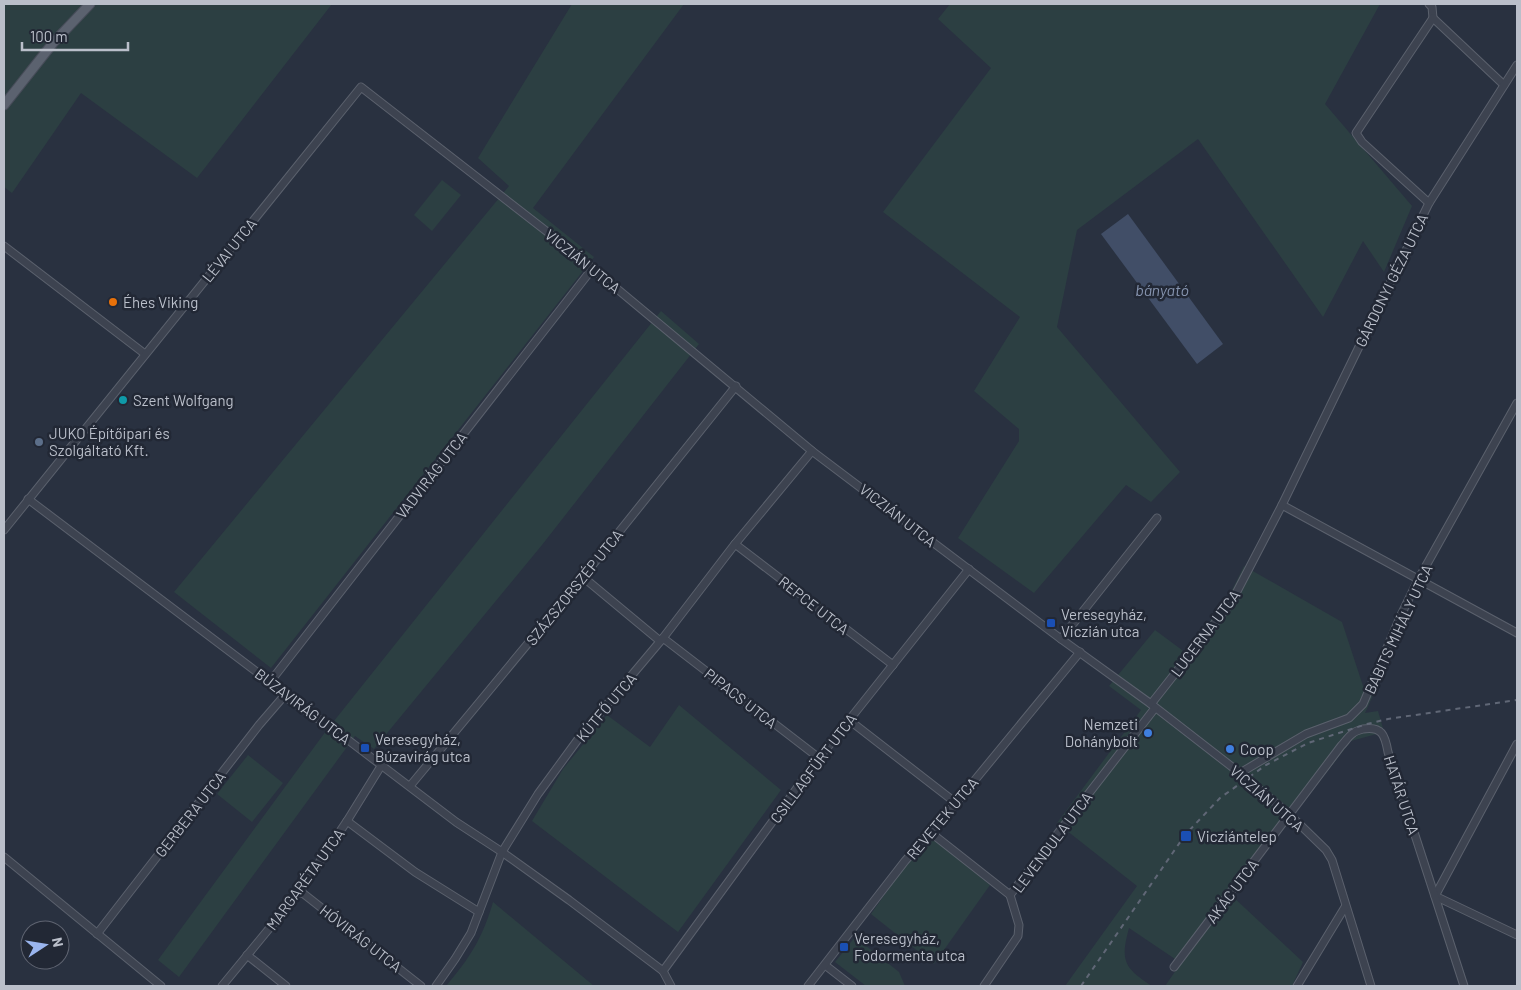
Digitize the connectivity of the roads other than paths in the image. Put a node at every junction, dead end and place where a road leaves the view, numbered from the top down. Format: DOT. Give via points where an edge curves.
graph roads {
  1 [pos="90,4"];
  2 [pos="1428,4"];
  3 [pos="1433,18"];
  4 [pos="1517,65"];
  5 [pos="1504,85"];
  6 [pos="361,87"];
  7 [pos="4,105"];
  8 [pos="1428,203"];
  9 [pos="4,246"];
  10 [pos="592,269"];
  11 [pos="146,354"];
  12 [pos="736,386"];
  13 [pos="1517,403"];
  14 [pos="812,451"];
  15 [pos="28,499"];
  16 [pos="1282,505"];
  17 [pos="1157,518"];
  18 [pos="4,530"];
  19 [pos="735,544"];
  20 [pos="969,569"];
  21 [pos="584,577"];
  22 [pos="1418,580"];
  23 [pos="1517,633"];
  24 [pos="1062,639"];
  25 [pos="662,640"];
  26 [pos="1080,652"];
  27 [pos="893,665"];
  28 [pos="270,682"];
  29 [pos="284,696"];
  30 [pos="1153,706"];
  31 [pos="849,720"];
  32 [pos="1517,744"];
  33 [pos="819,758"];
  34 [pos="381,766"];
  35 [pos="1240,774"];
  36 [pos="410,786"];
  37 [pos="956,803"];
  38 [pos="1289,814"];
  39 [pos="347,821"];
  40 [pos="930,832"];
  41 [pos="502,852"];
  42 [pos="4,857"];
  43 [pos="300,891"];
  44 [pos="1010,895"];
  45 [pos="1435,896"];
  46 [pos="1345,907"];
  47 [pos="479,912"];
  48 [pos="97,934"];
  49 [pos="1517,936"];
  50 [pos="247,955"];
  51 [pos="825,965"];
  52 [pos="1174,967"];
  53 [pos="663,971"];
  54 [pos="161,986"];
  55 [pos="222,986"];
  56 [pos="286,986"];
  57 [pos="421,986"];
  58 [pos="436,986"];
  59 [pos="671,986"];
  60 [pos="808,986"];
  61 [pos="852,986"];
  62 [pos="984,986"];
  63 [pos="1298,986"];
  64 [pos="1371,986"];
  65 [pos="1464,986"];
  1 -- 7 [label="main road" via="47,50"];
  2 -- 3 [label="street" via="1432,7"];
  3 -- 5 [label="street"];
  3 -- 8 [label="street" via="1356,133"];
  4 -- 5 [label="street, GÁRDONYI GÉZA UTCA"];
  5 -- 8 [label="street, GÁRDONYI GÉZA UTCA"];
  6 -- 10 [label="street, VICZIÁN UTCA"];
  6 -- 11 [label="street, LÉVAI UTCA"];
  8 -- 16 [label="street, GÁRDONYI GÉZA UTCA"];
  9 -- 11 [label="street"];
  10 -- 12 [label="street, VICZIÁN UTCA"];
  10 -- 28 [label="street, VADVIRÁG UTCA"];
  11 -- 15 [label="street, LÉVAI UTCA"];
  12 -- 14 [label="street, VICZIÁN UTCA"];
  12 -- 21 [label="street, SZÁZSZORSZÉP UTCA"];
  13 -- 22 [label="street, BABITS MIHÁLY UTCA"];
  14 -- 19 [label="street, KÚTFŐ UTCA"];
  14 -- 20 [label="street, VICZIÁN UTCA"];
  15 -- 18 [label="street, LÉVAI UTCA"];
  15 -- 28 [label="street, BÚZAVIRÁG UTCA"];
  16 -- 22 [label="street"];
  16 -- 30 [label="street, LUCERNA UTCA" via="1232,601"];
  17 -- 24 [label="street"];
  19 -- 25 [label="street, KÚTFŐ UTCA"];
  19 -- 27 [label="street, REPCE UTCA"];
  20 -- 24 [label="street, VICZIÁN UTCA"];
  20 -- 27 [label="street, CSILLAGFÜRT UTCA"];
  21 -- 25 [label="street, PIPACS UTCA"];
  21 -- 36 [label="street, SZÁZSZORSZÉP UTCA"];
  22 -- 23 [label="street"];
  22 -- 35 [label="street, BABITS MIHÁLY UTCA" via="1364,704 1349,718 1306,734"];
  24 -- 26 [label="street, VICZIÁN UTCA"];
  25 -- 33 [label="street, PIPACS UTCA"];
  25 -- 41 [label="street, KÚTFŐ UTCA" via="579,738 538,794"];
  26 -- 30 [label="street, VICZIÁN UTCA"];
  26 -- 37 [label="street, REVETEK UTCA"];
  27 -- 31 [label="street, CSILLAGFÜRT UTCA"];
  28 -- 29 [label="street, BÚZAVIRÁG UTCA"];
  29 -- 34 [label="street, BÚZAVIRÁG UTCA"];
  29 -- 48 [label="street, GERBERA UTCA"];
  30 -- 35 [label="street, VICZIÁN UTCA"];
  30 -- 44 [label="street, LEVENDULA UTCA"];
  31 -- 33 [label="street, CSILLAGFÜRT UTCA"];
  31 -- 37 [label="street"];
  32 -- 45 [label="street"];
  33 -- 53 [label="street, CSILLAGFÜRT UTCA"];
  34 -- 36 [label="street, BÚZAVIRÁG UTCA"];
  34 -- 39 [label="street, MARGARÉTA UTCA"];
  35 -- 38 [label="street, VICZIÁN UTCA"];
  36 -- 41 [label="street, BÚZAVIRÁG UTCA"];
  37 -- 40 [label="street, REVETEK UTCA"];
  38 -- 45 [label="street, HATÁR UTCA" via="1353,733 1376,728 1387,743"];
  38 -- 46 [label="street, VICZIÁN UTCA" via="1329,854"];
  38 -- 52 [label="street, AKÁC UTCA"];
  39 -- 43 [label="street, MARGARÉTA UTCA"];
  39 -- 47 [label="street" via="415,872"];
  40 -- 44 [label="street"];
  40 -- 51 [label="street, REVETEK UTCA"];
  41 -- 47 [label="street, KÚTFŐ UTCA"];
  41 -- 53 [label="street, BÚZAVIRÁG UTCA"];
  42 -- 48 [label="street"];
  43 -- 50 [label="street, MARGARÉTA UTCA"];
  43 -- 57 [label="street, HÓVIRÁG UTCA"];
  44 -- 62 [label="street, LEVENDULA UTCA" via="1019,925 1018,936"];
  45 -- 49 [label="street"];
  45 -- 65 [label="street, HATÁR UTCA"];
  46 -- 63 [label="street"];
  46 -- 64 [label="street, VICZIÁN UTCA"];
  47 -- 58 [label="street, KÚTFŐ UTCA" via="471,933"];
  48 -- 54 [label="street"];
  50 -- 55 [label="street, MARGARÉTA UTCA"];
  50 -- 56 [label="street"];
  51 -- 60 [label="street, REVETEK UTCA"];
  51 -- 61 [label="street"];
  53 -- 59 [label="street, BÚZAVIRÁG UTCA"];
}
